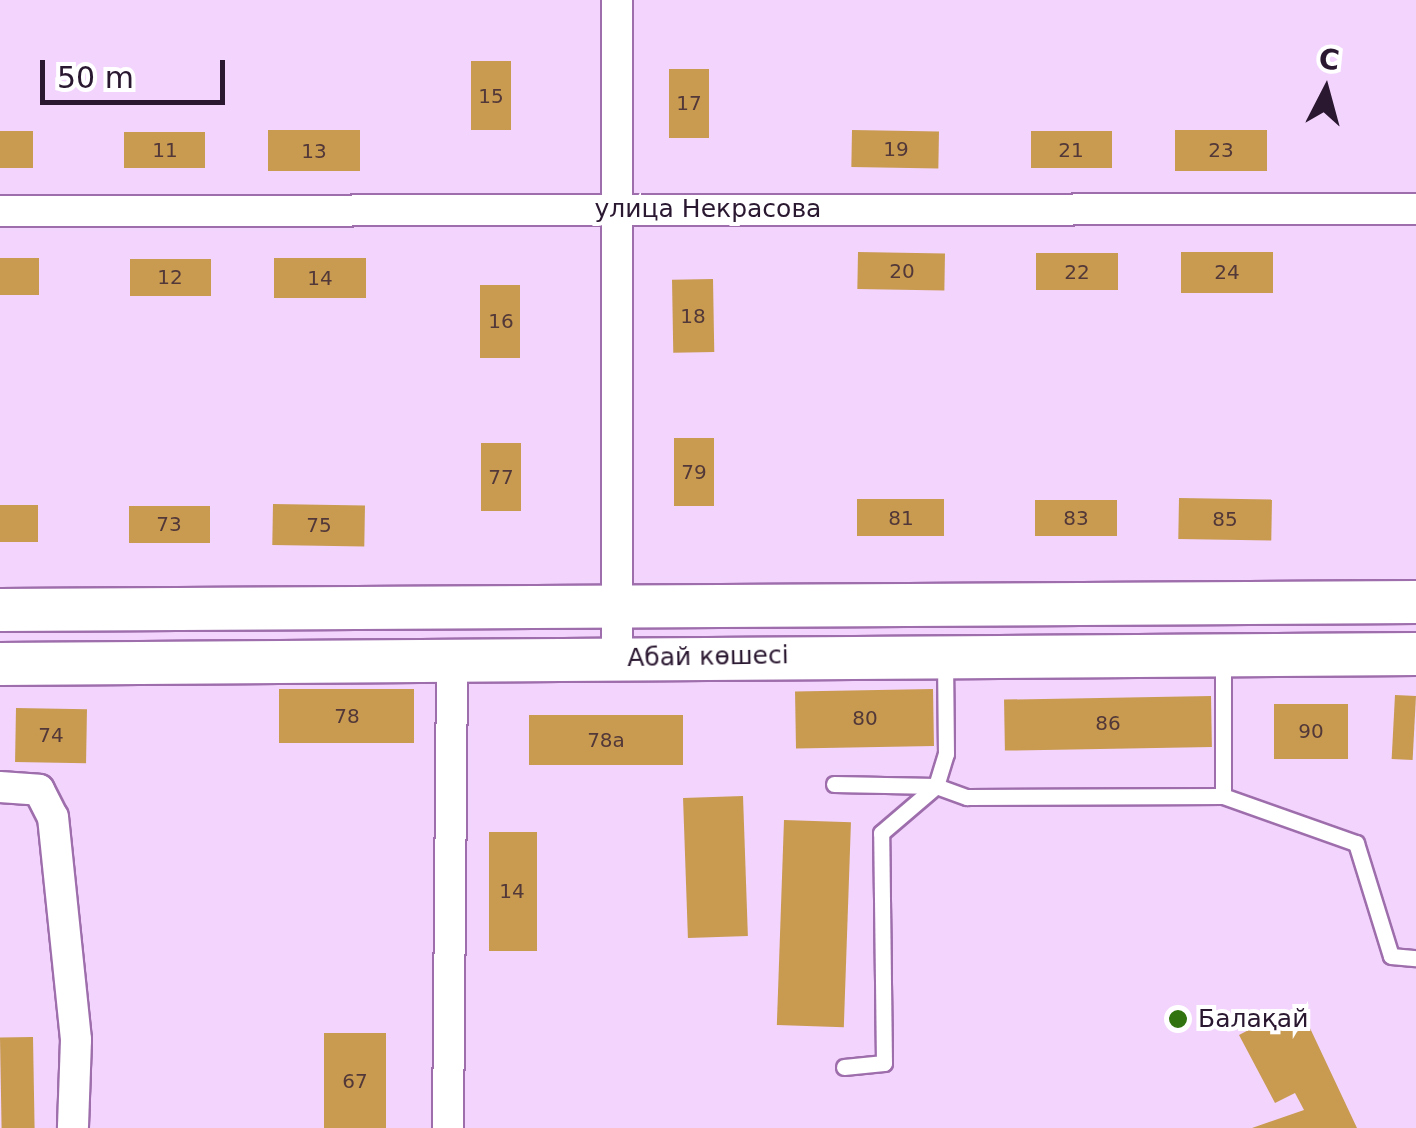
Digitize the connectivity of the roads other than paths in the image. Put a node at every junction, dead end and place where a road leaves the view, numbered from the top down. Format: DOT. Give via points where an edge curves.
graph roads {
  1 [pos="617,0"];
  2 [pos="616,209"];
  3 [pos="1416,209"];
  4 [pos="0,211"];
  5 [pos="1416,602"];
  6 [pos="616,605"];
  7 [pos="0,610"];
  8 [pos="1416,654"];
  9 [pos="946,655"];
  10 [pos="1223,655"];
  11 [pos="617,658"];
  12 [pos="452,660"];
  13 [pos="0,664"];
  14 [pos="834,784"];
  15 [pos="936,786"];
  16 [pos="0,788"];
  17 [pos="1224,796"];
  18 [pos="1416,958"];
  19 [pos="844,1067"];
  20 [pos="73,1128"];
  21 [pos="448,1128"];
  1 -- 2 [label="street"];
  2 -- 3 [label="street, улица Некрасова"];
  2 -- 4 [label="street, улица Некрасова"];
  2 -- 6 [label="street"];
  5 -- 6 [label="street, Абай көшесі"];
  6 -- 7 [label="street, Абай көшесі"];
  6 -- 11 [label="street"];
  8 -- 10 [label="street, Абай көшесі"];
  9 -- 10 [label="street, Абай көшесі"];
  9 -- 11 [label="street, Абай көшесі"];
  9 -- 15 [label="lane" via="946,754"];
  10 -- 17 [label="lane"];
  11 -- 12 [label="street, Абай көшесі"];
  12 -- 13 [label="street, Абай көшесі"];
  12 -- 21 [label="street"];
  14 -- 15 [label="lane"];
  15 -- 17 [label="lane" via="967,797"];
  15 -- 19 [label="lane" via="881,834 884,1064"];
  16 -- 20 [label="street" via="39,790 53,817 76,1040"];
  17 -- 18 [label="lane" via="1356,843 1390,956"];
}
